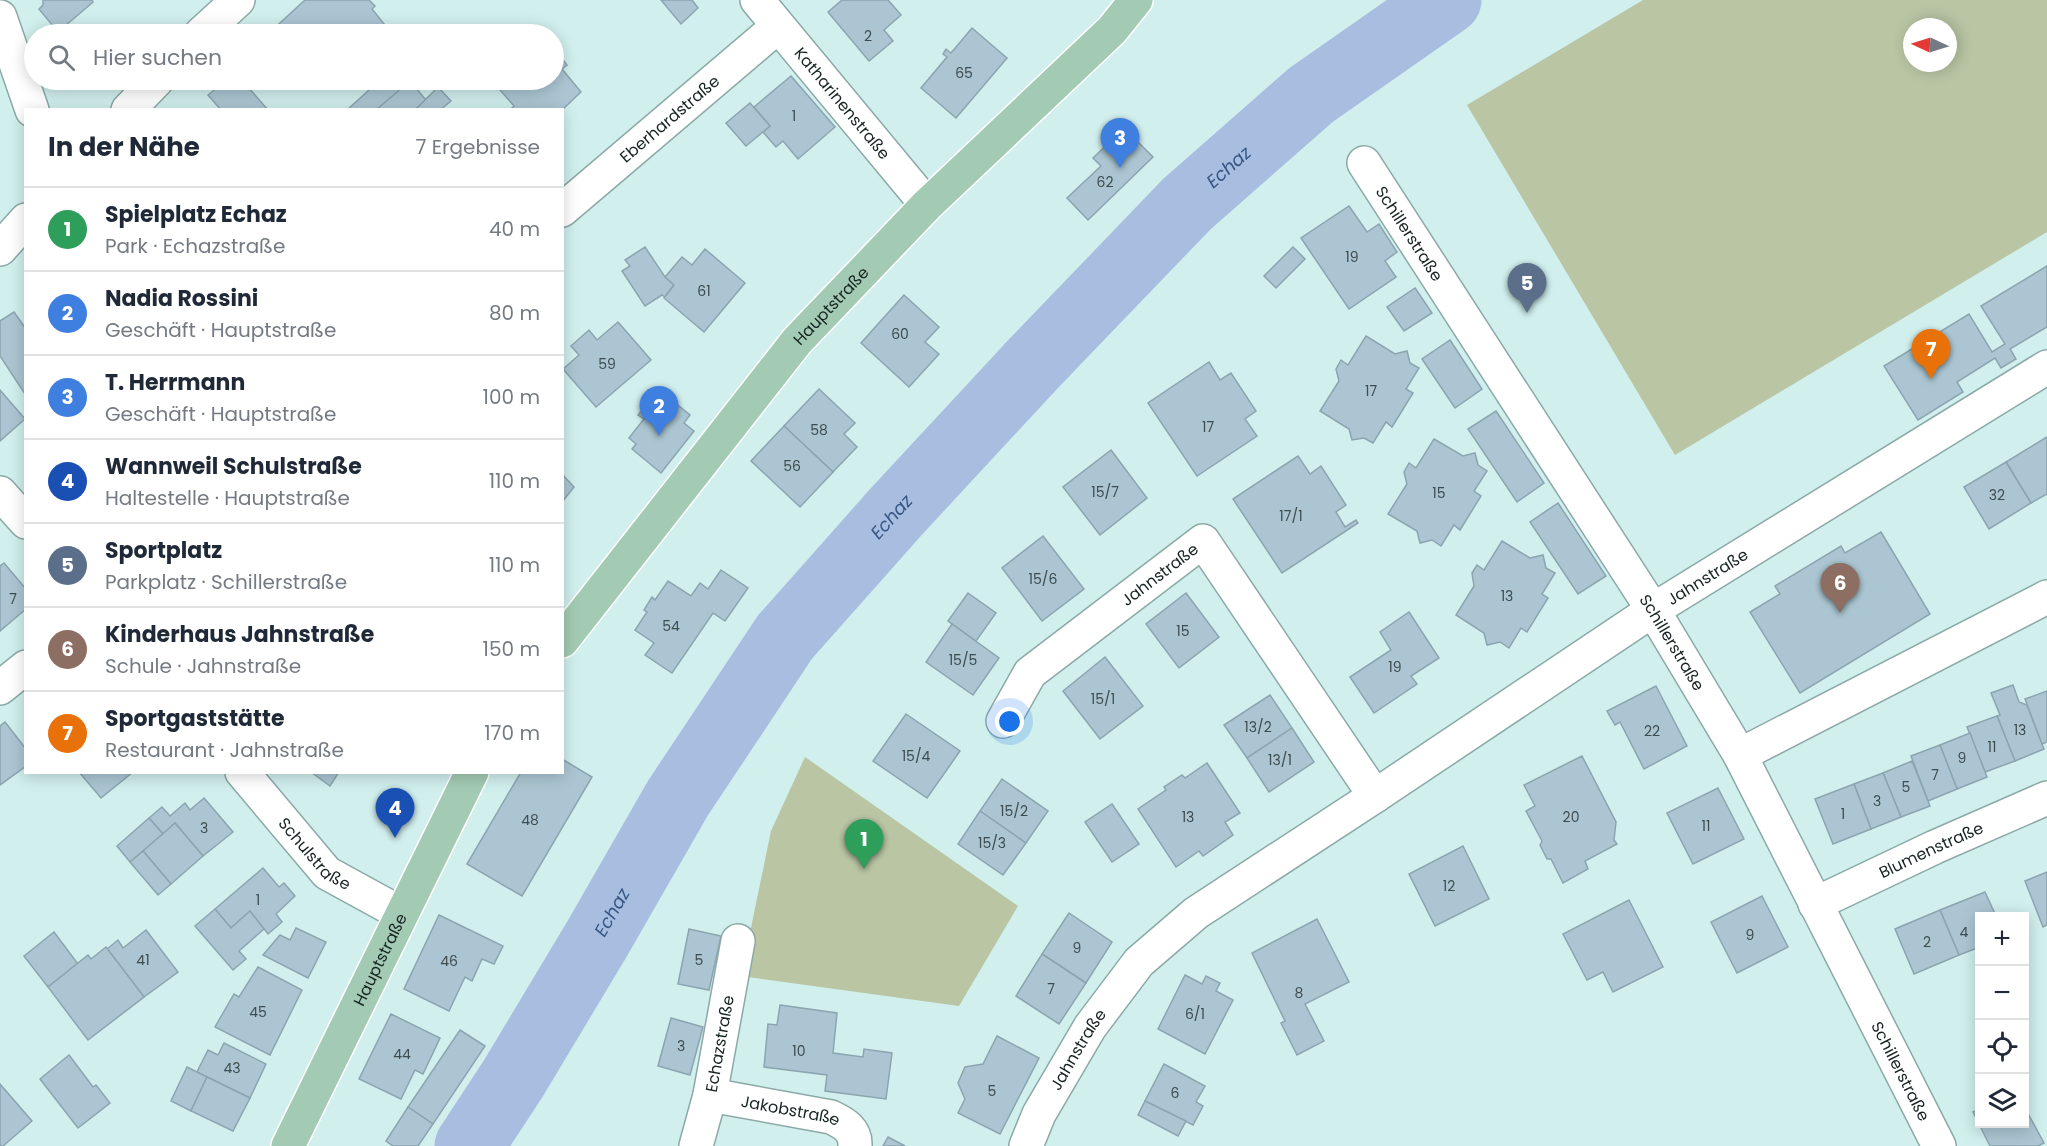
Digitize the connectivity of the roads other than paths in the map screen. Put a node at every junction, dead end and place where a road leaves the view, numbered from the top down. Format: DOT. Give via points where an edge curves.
graph roads {
  1 [pos="238,0"];
  2 [pos="757,0"];
  3 [pos="1136,0"];
  4 [pos="0,17"];
  5 [pos="212,24"];
  6 [pos="777,27"];
  7 [pos="24,87"];
  8 [pos="25,90"];
  9 [pos="147,90"];
  10 [pos="31,108"];
  11 [pos="130,108"];
  12 [pos="1364,163"];
  13 [pos="927,205"];
  14 [pos="564,208"];
  15 [pos="24,222"];
  16 [pos="0,249"];
  17 [pos="2047,367"];
  18 [pos="0,493"];
  19 [pos="24,520"];
  20 [pos="2047,597"];
  21 [pos="1653,610"];
  22 [pos="564,638"];
  23 [pos="24,669"];
  24 [pos="0,688"];
  25 [pos="1003,721"];
  26 [pos="1740,755"];
  27 [pos="244,774"];
  28 [pos="471,774"];
  29 [pos="1375,796"];
  30 [pos="2047,798"];
  31 [pos="1815,904"];
  32 [pos="402,914"];
  33 [pos="738,941"];
  34 [pos="710,1095"];
  35 [pos="288,1146"];
  36 [pos="696,1146"];
  37 [pos="855,1146"];
  38 [pos="1026,1146"];
  39 [pos="1940,1146"];
  1 -- 5 [label="street"];
  2 -- 6 [label="street, Katharinenstraße"];
  3 -- 13 [label="main road, Hauptstraße" via="1112,30"];
  4 -- 7 [label="street"];
  6 -- 13 [label="street, Katharinenstraße"];
  6 -- 14 [label="street, Eberhardstraße"];
  8 -- 10 [label="street"];
  9 -- 11 [label="street"];
  12 -- 21 [label="street, Schillerstraße"];
  13 -- 22 [label="main road, Hauptstraße" via="797,341"];
  15 -- 16 [label="street"];
  17 -- 21 [label="street, Jahnstraße"];
  18 -- 19 [label="street"];
  20 -- 26 [label="street"];
  21 -- 26 [label="street, Schillerstraße"];
  21 -- 29 [label="street, Jahnstraße"];
  23 -- 24 [label="street"];
  25 -- 29 [label="street, Jahnstraße" via="1030,673 1203,541"];
  26 -- 31 [label="street, Schillerstraße"];
  27 -- 32 [label="street, Schulstraße" via="327,873"];
  28 -- 32 [label="main road, Hauptstraße"];
  29 -- 38 [label="street, Jahnstraße" via="1196,913 1139,962 1090,1027 1039,1114"];
  30 -- 31 [label="street, Blumenstraße"];
  31 -- 39 [label="street, Schillerstraße"];
  32 -- 35 [label="main road, Hauptstraße"];
  33 -- 34 [label="street, Echazstraße"];
  34 -- 36 [label="street, Echazstraße"];
  34 -- 37 [label="street, Jakobstraße" via="831,1117 851,1130"];
}
